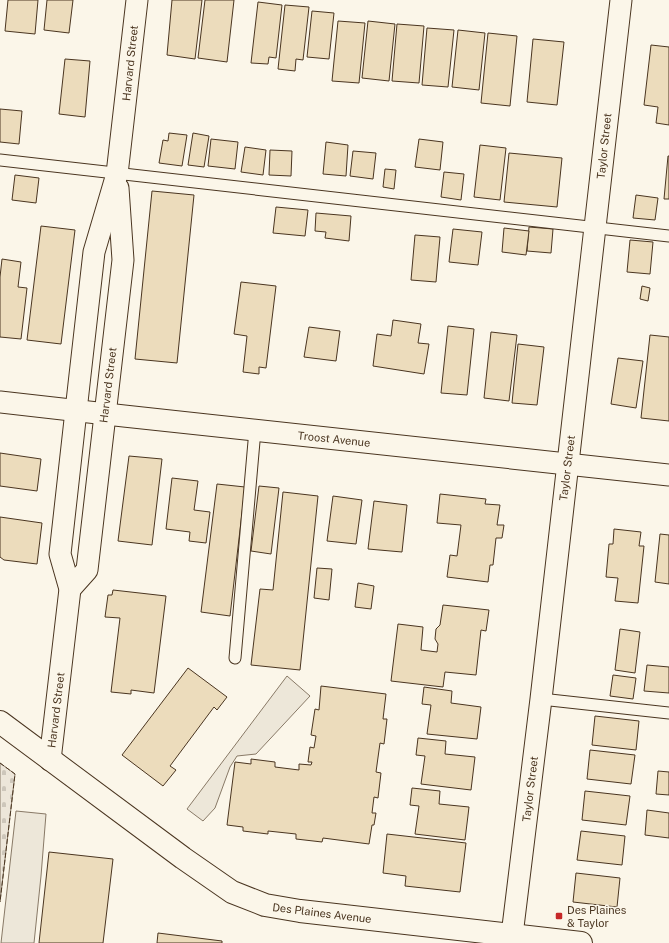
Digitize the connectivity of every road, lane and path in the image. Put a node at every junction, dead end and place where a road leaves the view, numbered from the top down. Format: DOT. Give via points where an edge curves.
graph roads {
  1 [pos="137,0"];
  2 [pos="621,0"];
  3 [pos="0,160"];
  4 [pos="117,174"];
  5 [pos="595,228"];
  6 [pos="669,236"];
  7 [pos="0,402"];
  8 [pos="76,411"];
  9 [pos="105,414"];
  10 [pos="255,430"];
  11 [pos="567,464"];
  12 [pos="669,475"];
  13 [pos="70,589"];
  14 [pos="235,658"];
  15 [pos="541,699"];
  16 [pos="669,713"];
  17 [pos="0,722"];
  18 [pos="50,760"];
  19 [pos="512,935"];
  20 [pos="581,943"];
  1 -- 4 [label="street, Harvard Street"];
  2 -- 5 [label="street, Taylor Street"];
  3 -- 4 [label="lane"];
  4 -- 5 [label="lane"];
  4 -- 8 [label="street, Harvard Street" via="94,252"];
  4 -- 9 [label="street, Harvard Street" via="123,260"];
  5 -- 6 [label="lane"];
  5 -- 11 [label="street, Taylor Street"];
  7 -- 8 [label="street, Troost Avenue"];
  8 -- 9 [label="street, Troost Avenue"];
  8 -- 13 [label="street, Harvard Street" via="60,554"];
  9 -- 10 [label="street, Troost Avenue"];
  9 -- 13 [label="street, Harvard Street" via="87,570"];
  10 -- 11 [label="street, Troost Avenue"];
  10 -- 14 [label="lane"];
  11 -- 12 [label="street, Troost Avenue"];
  11 -- 15 [label="street, Taylor Street"];
  13 -- 18 [label="street, Harvard Street"];
  15 -- 16 [label="lane"];
  15 -- 19 [label="street, Taylor Street"];
  17 -- 18 [label="main road, Des Plaines Avenue"];
  18 -- 19 [label="main road, Des Plaines Avenue" via="232,892 265,905"];
  19 -- 20 [label="main road, Des Plaines Avenue"];
}
